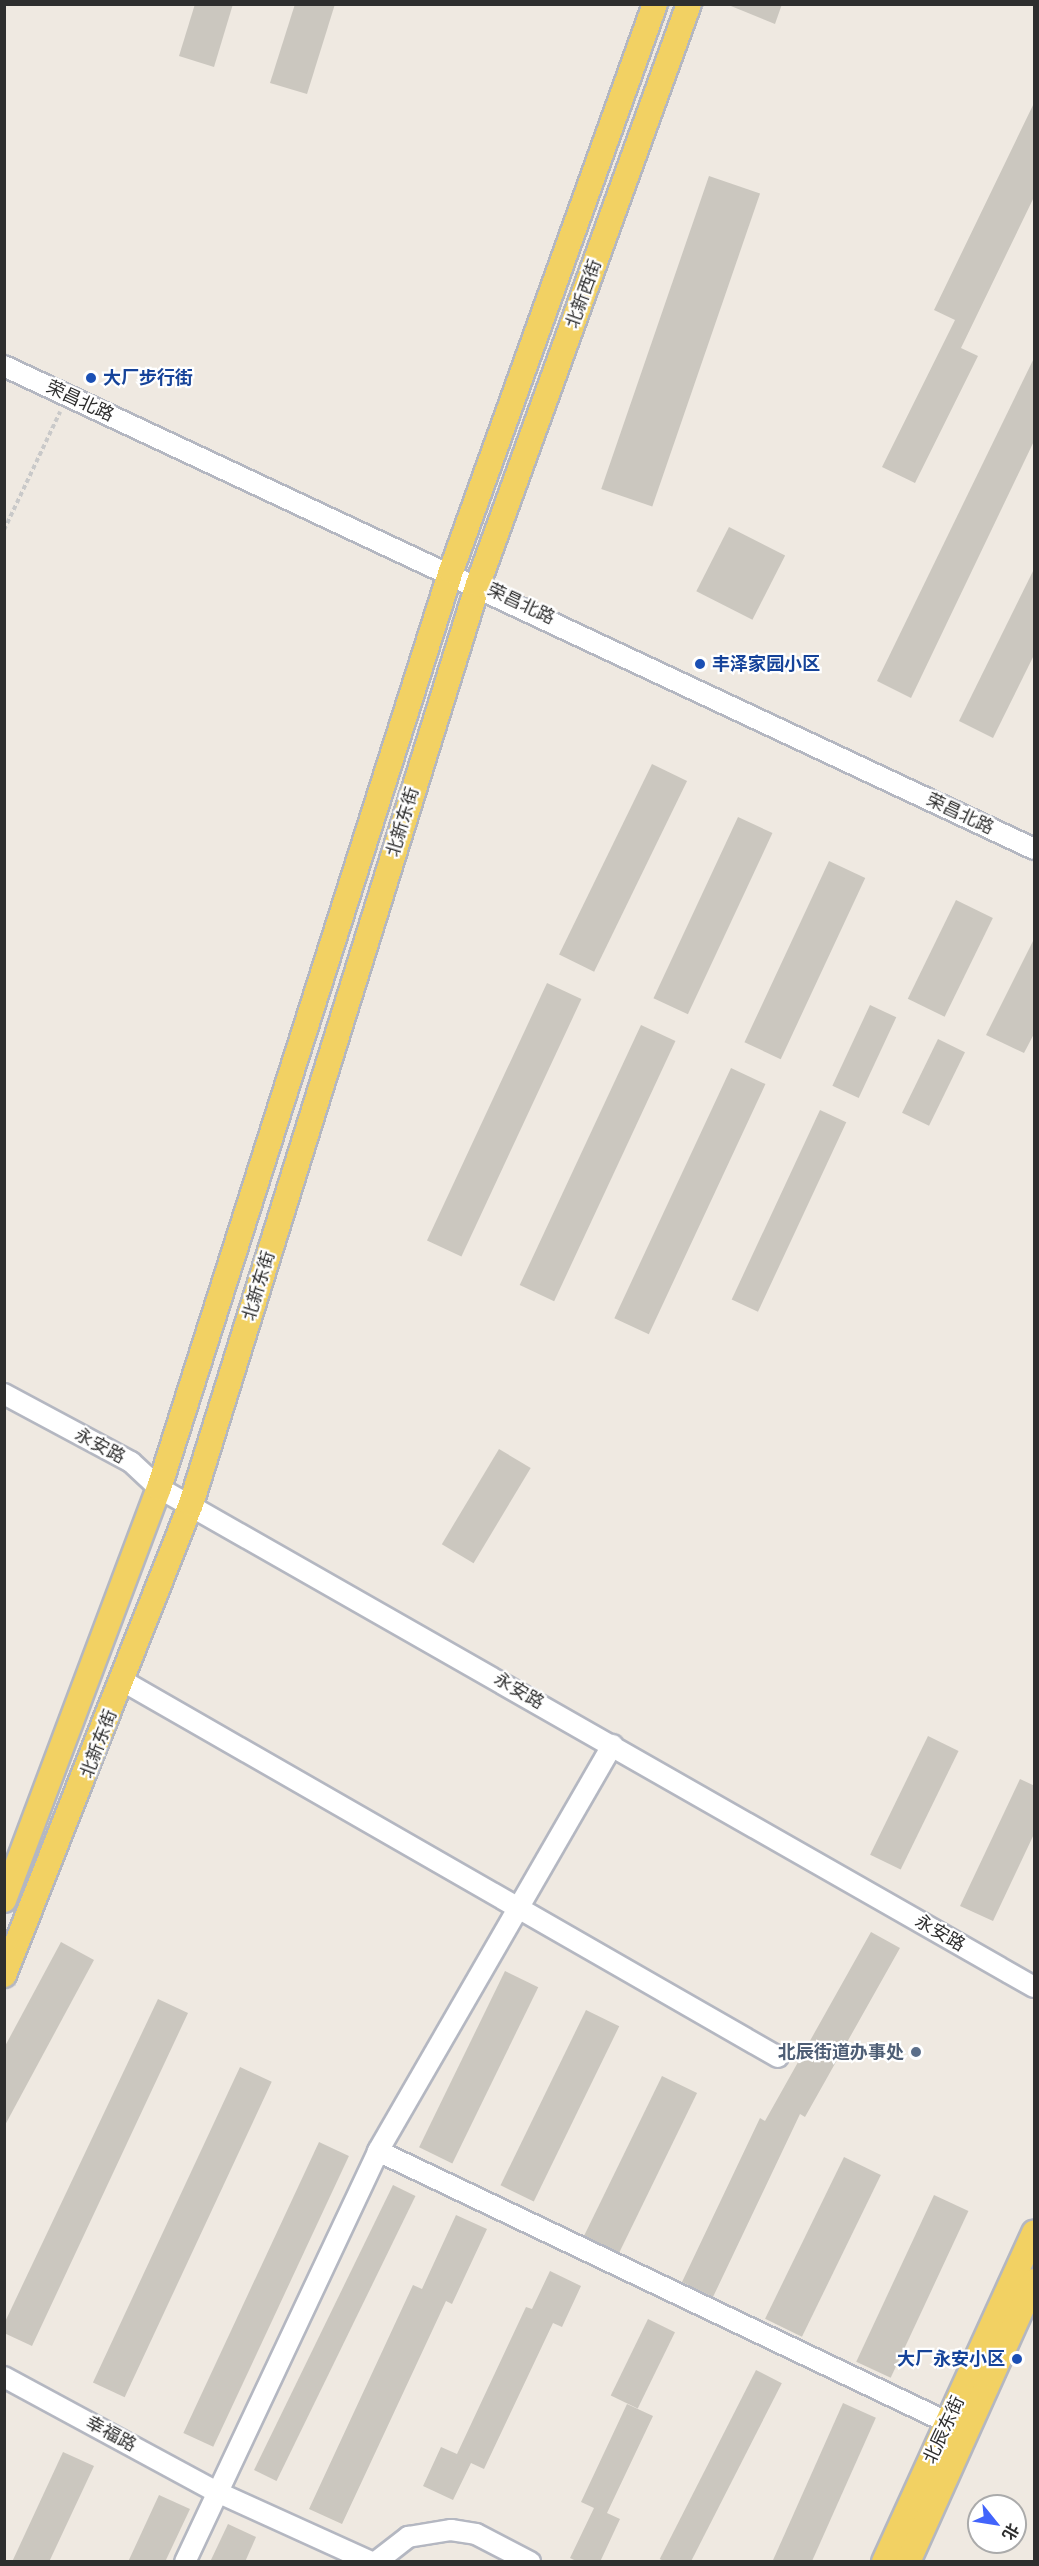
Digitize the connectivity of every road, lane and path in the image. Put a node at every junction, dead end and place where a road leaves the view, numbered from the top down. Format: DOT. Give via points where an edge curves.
graph roads {
  1 [pos="655,4"];
  2 [pos="689,4"];
  3 [pos="4,366"];
  4 [pos="68,395"];
  5 [pos="4,530"];
  6 [pos="451,571"];
  7 [pos="478,584"];
  8 [pos="1035,849"];
  9 [pos="316,994"];
  10 [pos="346,1004"];
  11 [pos="4,1394"];
  12 [pos="159,1488"];
  13 [pos="191,1504"];
  14 [pos="123,1681"];
  15 [pos="612,1745"];
  16 [pos="4,1899"];
  17 [pos="517,1905"];
  18 [pos="4,1975"];
  19 [pos="1035,1987"];
  20 [pos="778,2057"];
  21 [pos="378,2151"];
  22 [pos="1035,2233"];
  23 [pos="1035,2281"];
  24 [pos="4,2377"];
  25 [pos="967,2432"];
  26 [pos="217,2492"];
  27 [pos="185,2562"];
  28 [pos="371,2562"];
  29 [pos="376,2562"];
  30 [pos="530,2562"];
  31 [pos="884,2562"];
  32 [pos="909,2562"];
  1 -- 6 [label="main road, 北新西街"];
  2 -- 7 [label="main road, 北新西街"];
  3 -- 4 [label="street, 荣昌北路"];
  4 -- 5 [label="path"];
  4 -- 6 [label="street, 荣昌北路"];
  6 -- 7 [label="street, 荣昌北路"];
  6 -- 9 [label="main road, 北新东街"];
  7 -- 8 [label="street, 荣昌北路"];
  7 -- 10 [label="main road, 北新东街"];
  9 -- 10 [label="street"];
  9 -- 12 [label="main road, 北新东街"];
  10 -- 13 [label="main road, 北新东街"];
  11 -- 12 [label="street, 永安路" via="131,1462"];
  12 -- 13 [label="street, 永安路"];
  12 -- 16 [label="main road, 北新东街"];
  13 -- 14 [label="main road, 北新东街"];
  13 -- 15 [label="street, 永安路"];
  14 -- 17 [label="street"];
  14 -- 18 [label="main road, 北新东街"];
  15 -- 17 [label="street"];
  15 -- 19 [label="street, 永安路"];
  17 -- 20 [label="street"];
  17 -- 21 [label="street"];
  21 -- 25 [label="street"];
  21 -- 26 [label="street"];
  22 -- 31 [label="main road, 北辰东街"];
  23 -- 25 [label="main road, 北辰东街"];
  24 -- 26 [label="street, 幸福路"];
  25 -- 32 [label="main road, 北辰东街"];
  26 -- 27 [label="street"];
  26 -- 28 [label="street, 幸福路"];
  29 -- 30 [label="street" via="408,2537 451,2530 476,2534"];
}
